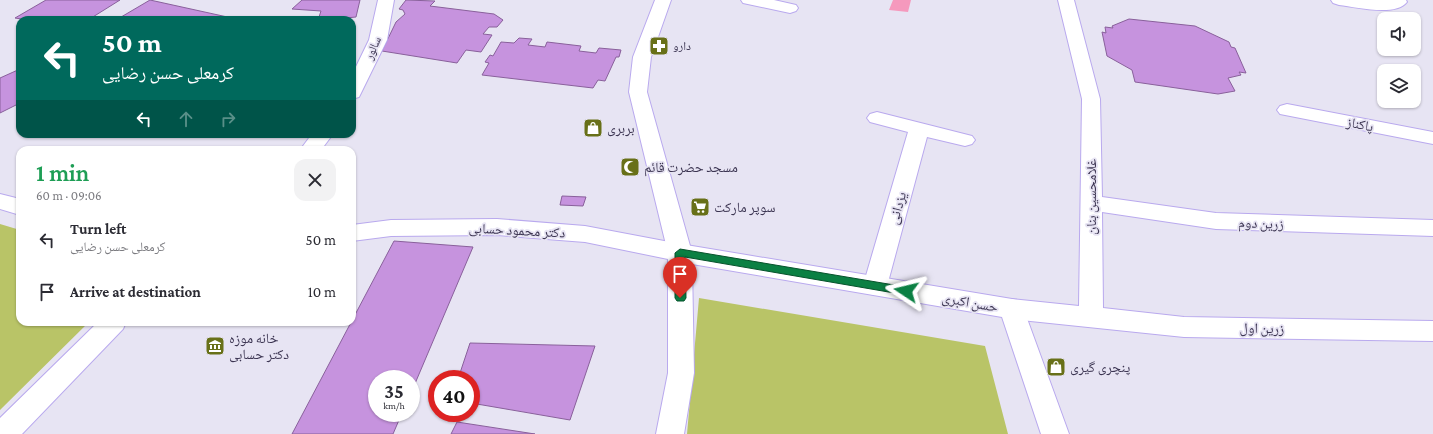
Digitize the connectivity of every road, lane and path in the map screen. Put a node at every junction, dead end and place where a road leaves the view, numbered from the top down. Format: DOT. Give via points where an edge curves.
graph roads {
  1 [pos="386,0"];
  2 [pos="662,0"];
  3 [pos="749,0"];
  4 [pos="1066,0"];
  5 [pos="1339,0"];
  6 [pos="1398,0"];
  7 [pos="790,8"];
  8 [pos="356,85"];
  9 [pos="1287,110"];
  10 [pos="877,118"];
  11 [pos="920,129"];
  12 [pos="320,138"];
  13 [pos="1433,138"];
  14 [pos="965,140"];
  15 [pos="313,146"];
  16 [pos="0,201"];
  17 [pos="1091,203"];
  18 [pos="16,206"];
  19 [pos="1433,228"];
  20 [pos="356,232"];
  21 [pos="680,253"];
  22 [pos="875,286"];
  23 [pos="1012,309"];
  24 [pos="1091,317"];
  25 [pos="110,326"];
  26 [pos="1433,331"];
  27 [pos="3,434"];
  28 [pos="670,434"];
  29 [pos="1055,434"];
  1 -- 8 [label="street, سالور" via="378,40"];
  2 -- 21 [label="street" via="642,57 638,92"];
  3 -- 7 [label="street"];
  4 -- 17 [label="street, غلامحسین بنان" via="1091,99"];
  5 -- 6 [label="street" via="1391,6 1399,2"];
  9 -- 13 [label="street, پاکناز"];
  10 -- 11 [label="street"];
  11 -- 14 [label="street"];
  11 -- 22 [label="street, یزدانی"];
  12 -- 15 [label="street"];
  16 -- 18 [label="street"];
  17 -- 19 [label="street, زرین دوم" via="1216,221"];
  17 -- 24 [label="street, غلامحسین بنان"];
  20 -- 21 [label="street, دکتر محمود حسابی" via="391,228 497,227 585,234"];
  21 -- 22 [label="street, حسن اکبری"];
  21 -- 28 [label="street" via="681,373"];
  22 -- 23 [label="street, حسن اکبری"];
  23 -- 24 [label="street"];
  23 -- 29 [label="street, حسن اکبری"];
  24 -- 26 [label="street, زرین اول" via="1184,327"];
  25 -- 27 [label="street"];
}
